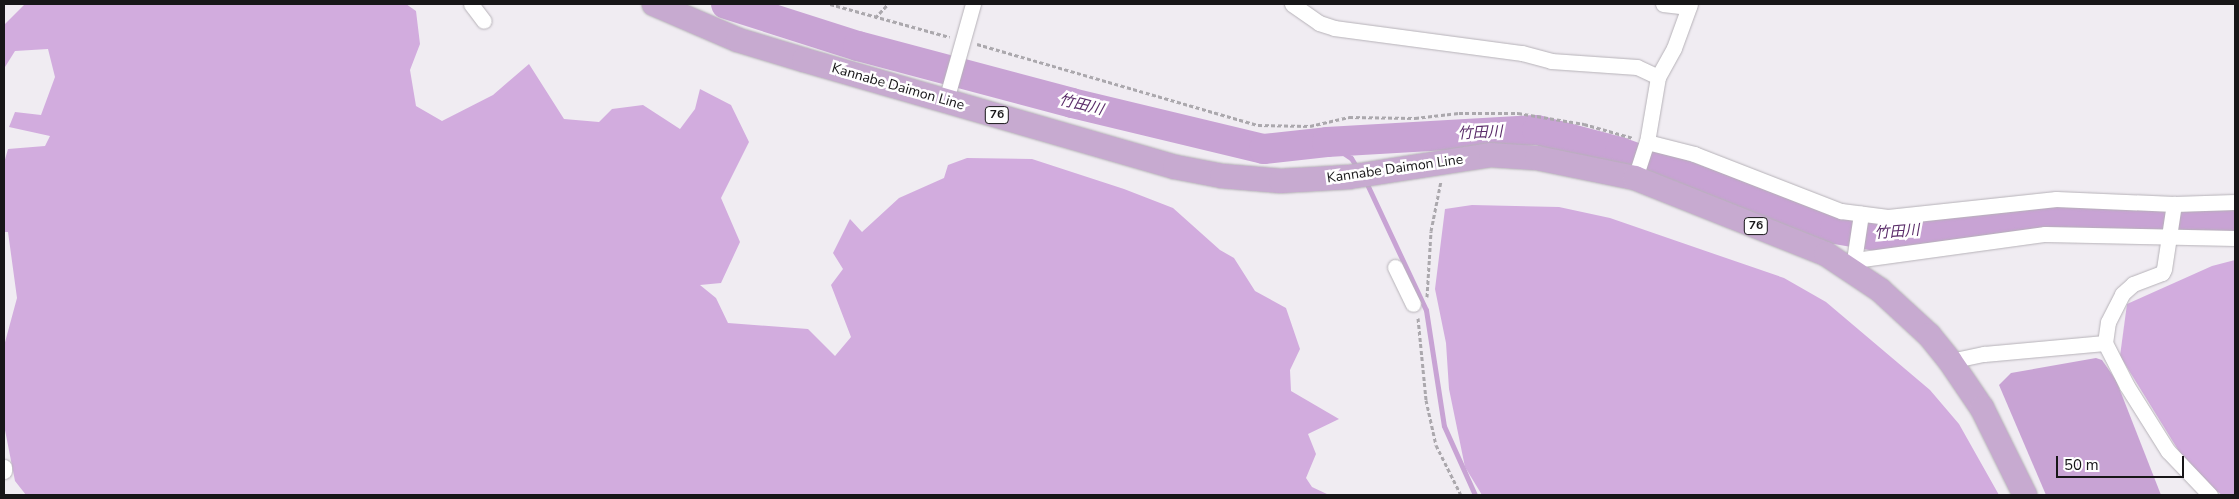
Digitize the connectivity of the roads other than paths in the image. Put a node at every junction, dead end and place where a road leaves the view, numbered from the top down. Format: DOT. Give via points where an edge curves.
graph roads {
  1 [pos="471,4"];
  2 [pos="654,4"];
  3 [pos="973,4"];
  4 [pos="1292,4"];
  5 [pos="1663,4"];
  6 [pos="1690,6"];
  7 [pos="484,21"];
  8 [pos="1658,77"];
  9 [pos="947,94"];
  10 [pos="1646,145"];
  11 [pos="1636,172"];
  12 [pos="2235,202"];
  13 [pos="2173,206"];
  14 [pos="1861,217"];
  15 [pos="2171,235"];
  16 [pos="2235,238"];
  17 [pos="1855,259"];
  18 [pos="1395,267"];
  19 [pos="1419,301"];
  20 [pos="2105,343"];
  21 [pos="1950,361"];
  22 [pos="4,467"];
  23 [pos="4,471"];
  24 [pos="2024,495"];
  25 [pos="2210,495"];
  1 -- 7 [label="street"];
  2 -- 9 [label="main road, Kannabe Daimon Line / 76" via="738,40"];
  3 -- 9 [label="street"];
  4 -- 8 [label="street" via="1334,28 1522,53 1551,61 1637,67"];
  5 -- 6 [label="street"];
  6 -- 8 [label="street" via="1674,48"];
  8 -- 10 [label="street"];
  9 -- 11 [label="main road, Kannabe Daimon Line / 76" via="1175,167 1222,176 1281,181 1349,177 1491,155"];
  10 -- 11 [label="street"];
  10 -- 14 [label="street" via="1694,154"];
  11 -- 17 [label="main road, Kannabe Daimon Line / 76" via="1826,254"];
  12 -- 13 [label="street"];
  13 -- 14 [label="street" via="2056,199"];
  13 -- 15 [label="street"];
  14 -- 17 [label="street"];
  15 -- 16 [label="street"];
  15 -- 17 [label="street" via="2045,234"];
  15 -- 20 [label="street" via="2162,273 2133,284 2122,294 2108,322"];
  17 -- 21 [label="main road, Kannabe Daimon Line / 76"];
  18 -- 19 [label="street"];
  20 -- 21 [label="street"];
  20 -- 25 [label="street" via="2126,386 2168,451"];
  21 -- 24 [label="main road, Kannabe Daimon Line / 76" via="1982,408"];
  22 -- 23 [label="street"];
}
